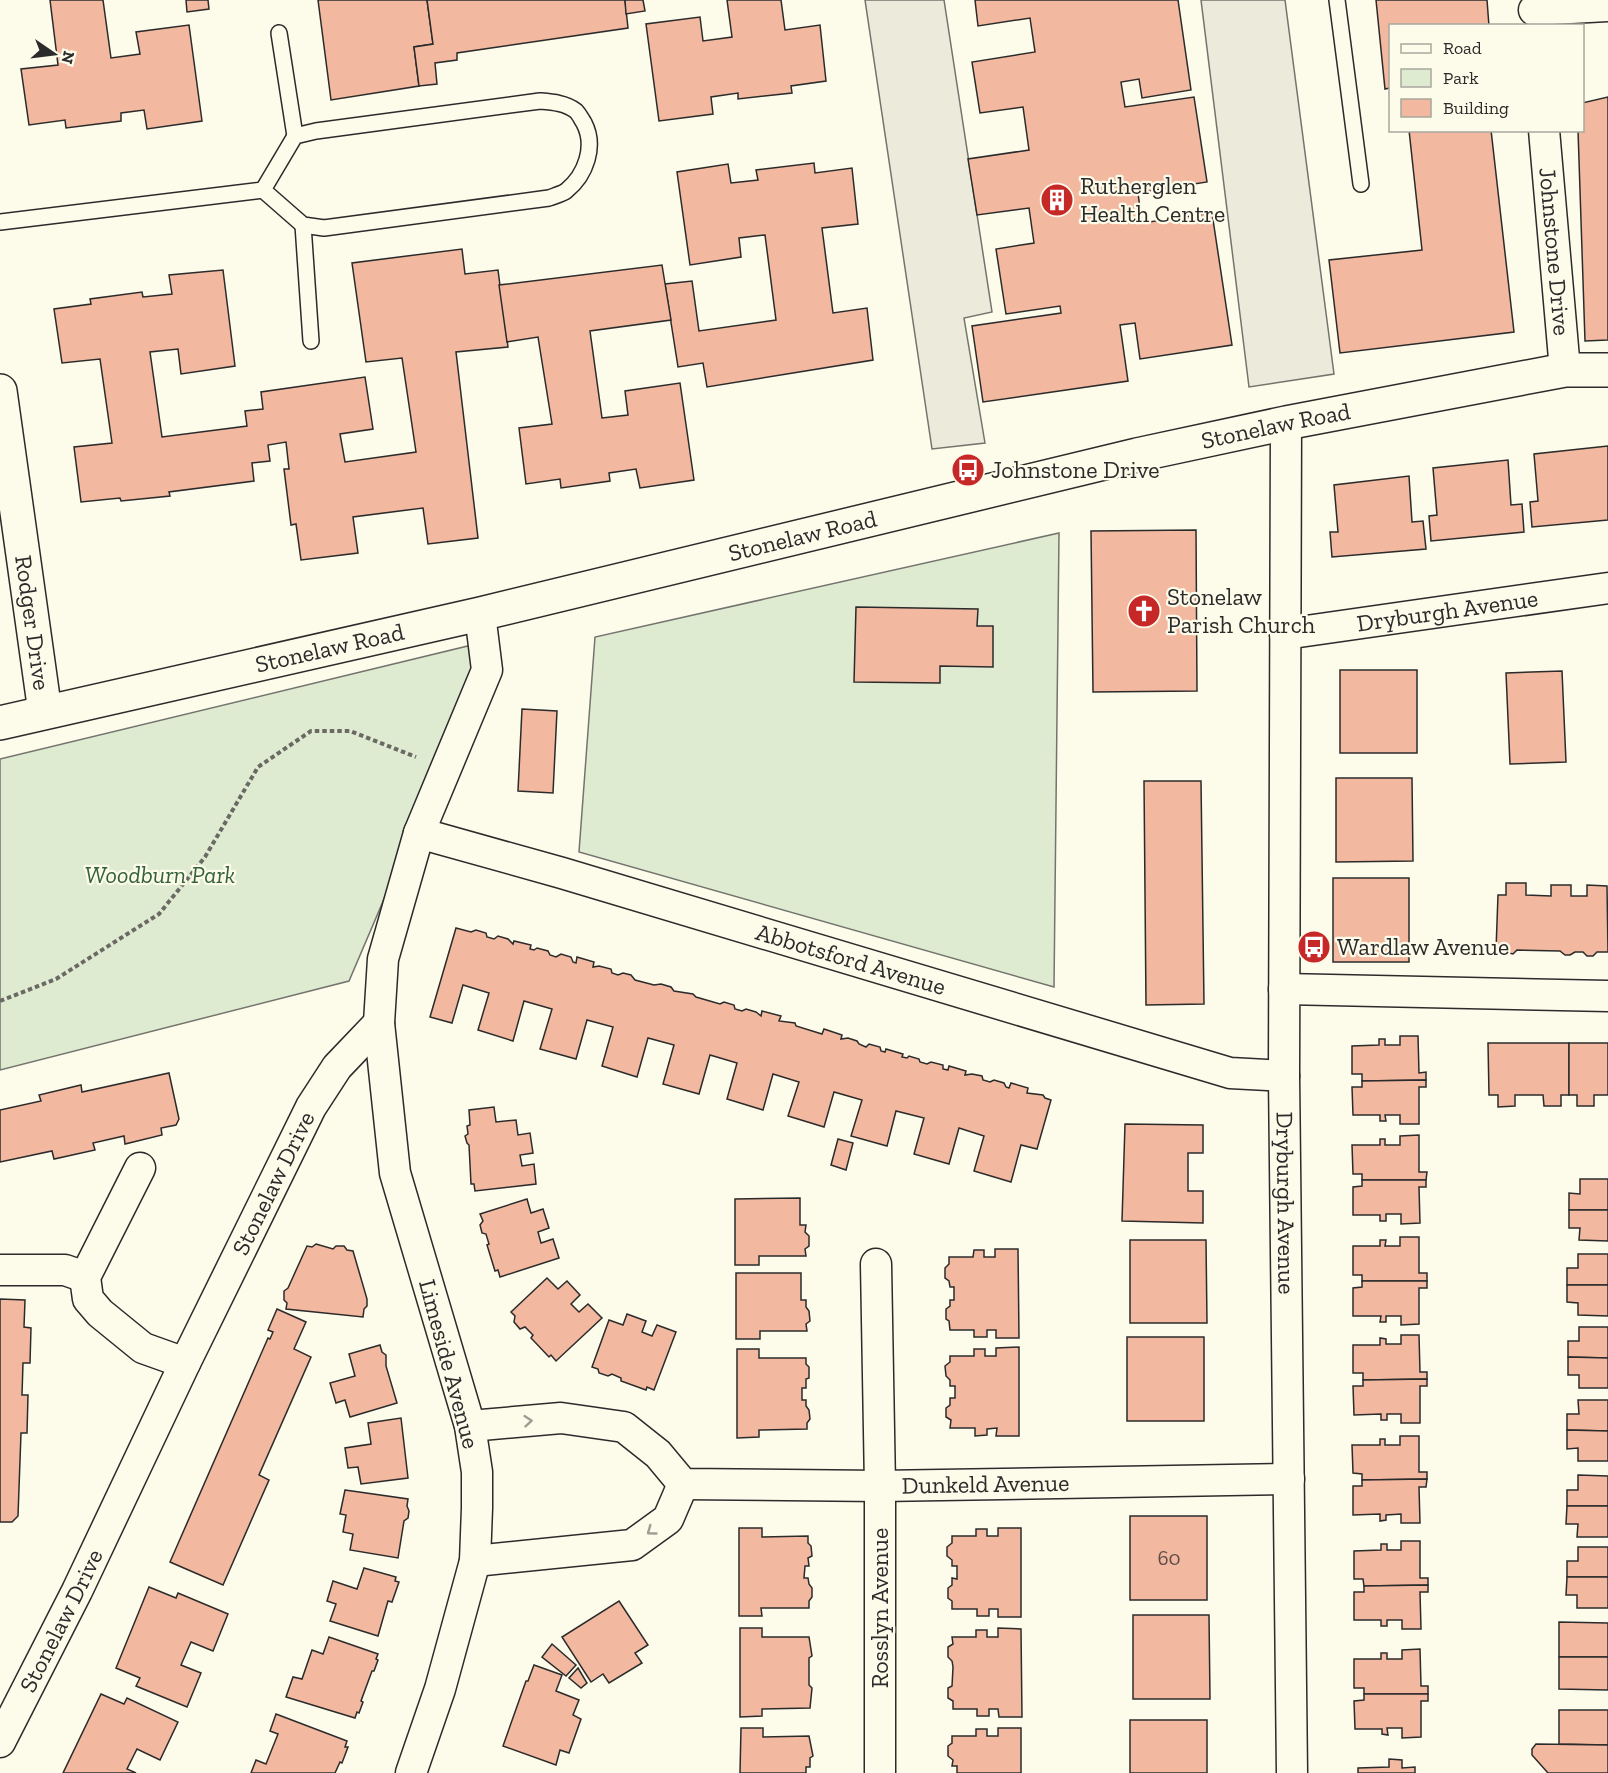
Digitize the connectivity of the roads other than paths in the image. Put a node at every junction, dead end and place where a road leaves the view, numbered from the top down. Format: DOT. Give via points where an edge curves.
graph roads {
  1 [pos="1337,0"];
  2 [pos="1608,6"];
  3 [pos="1534,12"];
  4 [pos="279,33"];
  5 [pos="1544,132"];
  6 [pos="295,136"];
  7 [pos="1361,184"];
  8 [pos="262,190"];
  9 [pos="0,222"];
  10 [pos="303,225"];
  11 [pos="311,341"];
  12 [pos="1565,370"];
  13 [pos="1608,370"];
  14 [pos="0,391"];
  15 [pos="1286,423"];
  16 [pos="1608,588"];
  17 [pos="480,614"];
  18 [pos="1285,634"];
  19 [pos="45,712"];
  20 [pos="0,723"];
  21 [pos="419,833"];
  22 [pos="1284,989"];
  23 [pos="1608,996"];
  24 [pos="379,1023"];
  25 [pos="1284,1076"];
  26 [pos="140,1168"];
  27 [pos="876,1264"];
  28 [pos="0,1270"];
  29 [pos="85,1277"];
  30 [pos="185,1363"];
  31 [pos="470,1426"];
  32 [pos="1289,1479"];
  33 [pos="683,1484"];
  34 [pos="880,1486"];
  35 [pos="474,1561"];
  36 [pos="0,1742"];
  37 [pos="411,1773"];
  38 [pos="880,1773"];
  39 [pos="1292,1773"];
  1 -- 7 [label="lane"];
  2 -- 3 [label="street"];
  4 -- 6 [label="lane"];
  5 -- 12 [label="street, Johnstone Drive"];
  6 -- 8 [label="lane"];
  6 -- 10 [label="lane" via="540,100 560,103 577,112 590,145 587,164 576,180 566,191 549,198 324,228"];
  8 -- 9 [label="lane"];
  8 -- 10 [label="lane"];
  10 -- 11 [label="lane"];
  12 -- 13 [label="main road, Stonelaw Road"];
  12 -- 15 [label="main road, Stonelaw Road"];
  14 -- 19 [label="main road, Rodger Drive"];
  15 -- 17 [label="main road, Stonelaw Road" via="1137,455"];
  15 -- 18 [label="street, Dryburgh Avenue"];
  16 -- 18 [label="street, Dryburgh Avenue"];
  17 -- 19 [label="main road, Stonelaw Road"];
  17 -- 21 [label="street" via="488,670"];
  18 -- 22 [label="street, Dryburgh Avenue"];
  19 -- 20 [label="main road, Stonelaw Road"];
  21 -- 24 [label="street" via="383,959"];
  21 -- 25 [label="street, Abbotsford Avenue" via="1230,1073"];
  22 -- 23 [label="street"];
  22 -- 25 [label="street, Dryburgh Avenue"];
  24 -- 30 [label="street, Stonelaw Drive" via="337,1067 310,1107"];
  24 -- 31 [label="street, Limeside Avenue" via="395,1173"];
  25 -- 32 [label="street, Dryburgh Avenue"];
  26 -- 29 [label="street"];
  27 -- 34 [label="street, Rosslyn Avenue"];
  28 -- 29 [label="street" via="65,1270"];
  29 -- 30 [label="street" via="88,1299 100,1314 143,1348"];
  30 -- 36 [label="street, Stonelaw Drive"];
  31 -- 33 [label="street, one-way" via="561,1418 624,1427 658,1454"];
  31 -- 35 [label="street, Limeside Avenue" via="477,1472"];
  32 -- 34 [label="street, Dunkeld Avenue"];
  32 -- 39 [label="street, Dryburgh Avenue"];
  33 -- 34 [label="street, Dunkeld Avenue"];
  33 -- 35 [label="street, one-way" via="668,1519 632,1545"];
  34 -- 38 [label="street, Rosslyn Avenue"];
  35 -- 37 [label="street, Limeside Avenue" via="440,1689"];
}
